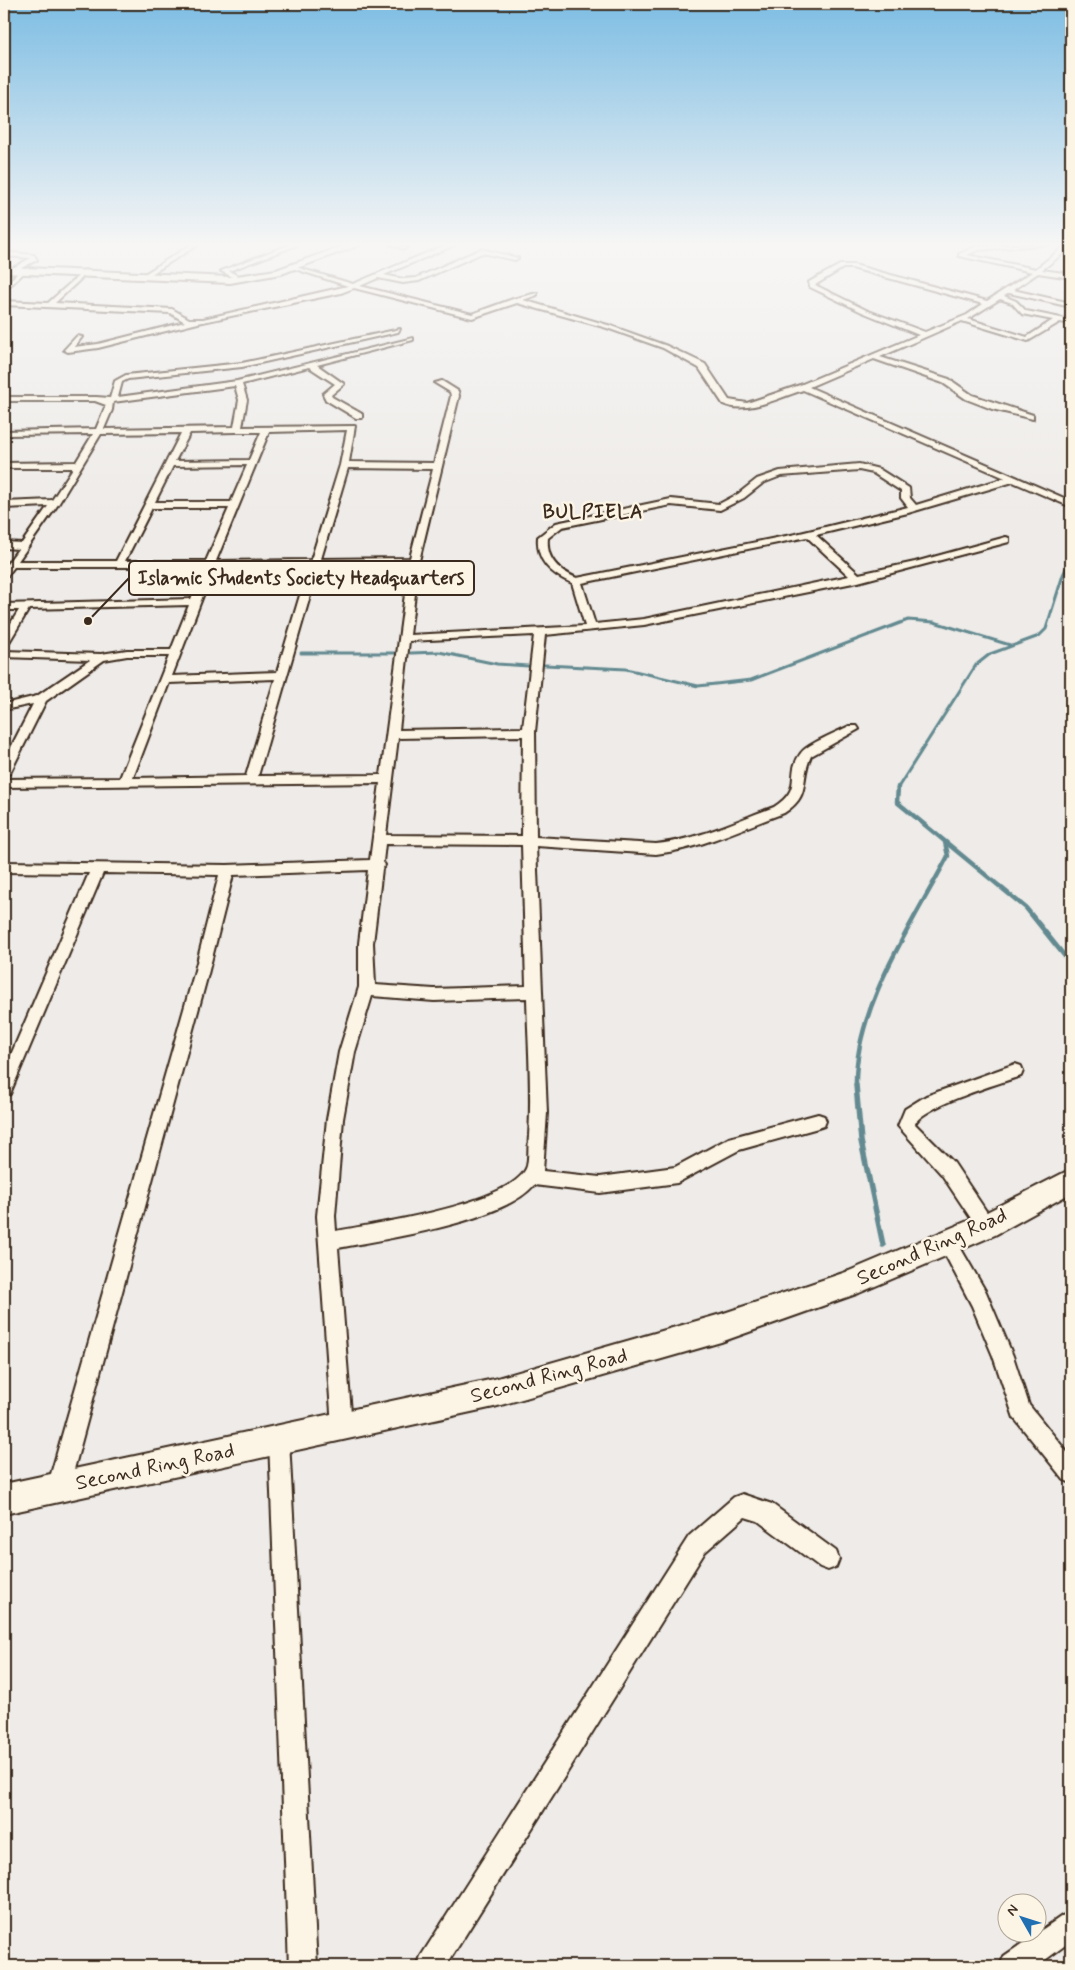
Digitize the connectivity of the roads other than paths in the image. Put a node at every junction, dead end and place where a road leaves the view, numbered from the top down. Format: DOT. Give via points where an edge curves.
graph roads {
  1 [pos="139,336"];
  2 [pos="371,336"];
  3 [pos="634,336"];
  4 [pos="926,336"];
  5 [pos="1018,336"];
  6 [pos="1032,336"];
  7 [pos="79,337"];
  8 [pos="410,339"];
  9 [pos="874,357"];
  10 [pos="242,364"];
  11 [pos="310,364"];
  12 [pos="257,377"];
  13 [pos="440,383"];
  14 [pos="237,384"];
  15 [pos="803,387"];
  16 [pos="4,400"];
  17 [pos="110,400"];
  18 [pos="358,416"];
  19 [pos="1030,417"];
  20 [pos="187,430"];
  21 [pos="237,430"];
  22 [pos="266,430"];
  23 [pos="98,432"];
  24 [pos="4,433"];
  25 [pos="253,462"];
  26 [pos="170,464"];
  27 [pos="4,465"];
  28 [pos="79,465"];
  29 [pos="344,465"];
  30 [pos="438,466"];
  31 [pos="1012,479"];
  32 [pos="55,503"];
  33 [pos="235,504"];
  34 [pos="1071,504"];
  35 [pos="4,505"];
  36 [pos="149,506"];
  37 [pos="914,508"];
  38 [pos="808,534"];
  39 [pos="1006,540"];
  40 [pos="4,545"];
  41 [pos="24,546"];
  42 [pos="414,560"];
  43 [pos="316,561"];
  44 [pos="11,564"];
  45 [pos="118,564"];
  46 [pos="210,564"];
  47 [pos="4,574"];
  48 [pos="858,578"];
  49 [pos="576,581"];
  50 [pos="195,602"];
  51 [pos="4,607"];
  52 [pos="25,608"];
  53 [pos="591,628"];
  54 [pos="540,632"];
  55 [pos="404,638"];
  56 [pos="4,642"];
  57 [pos="175,653"];
  58 [pos="4,654"];
  59 [pos="101,657"];
  60 [pos="283,675"];
  61 [pos="164,680"];
  62 [pos="41,699"];
  63 [pos="4,706"];
  64 [pos="854,729"];
  65 [pos="528,732"];
  66 [pos="393,734"];
  67 [pos="4,773"];
  68 [pos="387,779"];
  69 [pos="252,780"];
  70 [pos="125,782"];
  71 [pos="4,783"];
  72 [pos="381,839"];
  73 [pos="530,841"];
  74 [pos="378,865"];
  75 [pos="4,867"];
  76 [pos="98,868"];
  77 [pos="227,870"];
  78 [pos="366,990"];
  79 [pos="535,992"];
  80 [pos="1015,1071"];
  81 [pos="4,1089"];
  82 [pos="818,1121"];
  83 [pos="530,1177"];
  84 [pos="1071,1180"];
  85 [pos="986,1226"];
  86 [pos="328,1241"];
  87 [pos="947,1241"];
  88 [pos="342,1426"];
  89 [pos="279,1440"];
  90 [pos="1071,1473"];
  91 [pos="58,1488"];
  92 [pos="4,1499"];
  93 [pos="828,1559"];
  94 [pos="1071,1926"];
  95 [pos="303,1966"];
  96 [pos="430,1966"];
  97 [pos="1014,1966"];
  1 -- 7 [label="street" via="68,350"];
  2 -- 10 [label="street"];
  3 -- 15 [label="street" via="702,366 726,402 732,405 748,405"];
  4 -- 9 [label="street"];
  5 -- 6 [label="street" via="1028,339"];
  8 -- 11 [label="street"];
  9 -- 15 [label="street"];
  9 -- 19 [label="street" via="946,381 969,397"];
  10 -- 12 [label="street"];
  10 -- 17 [label="street" via="126,377 119,381"];
  11 -- 12 [label="street"];
  11 -- 18 [label="street" via="340,384 330,390 329,398"];
  12 -- 14 [label="street"];
  13 -- 30 [label="street" via="454,391 455,396"];
  14 -- 17 [label="street"];
  14 -- 21 [label="street" via="243,392 243,402"];
  15 -- 31 [label="street"];
  16 -- 17 [label="street"];
  17 -- 23 [label="street"];
  20 -- 21 [label="street"];
  20 -- 23 [label="street"];
  20 -- 26 [label="street"];
  21 -- 22 [label="street"];
  22 -- 25 [label="street"];
  22 -- 29 [label="street" via="352,428"];
  23 -- 24 [label="street"];
  23 -- 28 [label="street"];
  25 -- 26 [label="street"];
  25 -- 33 [label="street"];
  26 -- 36 [label="street"];
  27 -- 28 [label="street"];
  28 -- 32 [label="street"];
  29 -- 30 [label="street"];
  29 -- 43 [label="street"];
  30 -- 42 [label="street"];
  31 -- 34 [label="street"];
  31 -- 37 [label="street"];
  32 -- 35 [label="street"];
  32 -- 41 [label="street"];
  33 -- 36 [label="street"];
  33 -- 46 [label="street"];
  36 -- 45 [label="street"];
  37 -- 38 [label="street"];
  37 -- 49 [label="street" via="905,498 906,490 868,468 770,476 720,507 671,502 559,525 543,537 543,558 562,576"];
  38 -- 48 [label="street"];
  38 -- 49 [label="street"];
  39 -- 48 [label="street"];
  40 -- 41 [label="street"];
  41 -- 44 [label="street"];
  42 -- 43 [label="street"];
  42 -- 55 [label="street"];
  43 -- 46 [label="street"];
  43 -- 60 [label="street"];
  44 -- 45 [label="street"];
  44 -- 47 [label="street"];
  45 -- 46 [label="street"];
  46 -- 50 [label="street"];
  48 -- 53 [label="street" via="644,622"];
  49 -- 53 [label="street"];
  50 -- 52 [label="street"];
  50 -- 57 [label="street"];
  51 -- 52 [label="street"];
  52 -- 56 [label="street"];
  53 -- 54 [label="street"];
  54 -- 55 [label="street"];
  54 -- 65 [label="street"];
  55 -- 66 [label="street"];
  57 -- 59 [label="street" via="127,653"];
  57 -- 61 [label="street"];
  58 -- 59 [label="street"];
  59 -- 62 [label="street"];
  60 -- 61 [label="street"];
  60 -- 69 [label="street"];
  61 -- 70 [label="street"];
  62 -- 63 [label="street"];
  62 -- 67 [label="street"];
  64 -- 73 [label="street" via="806,754 802,760 798,795 791,804 696,840 656,849"];
  65 -- 66 [label="street"];
  65 -- 73 [label="street"];
  66 -- 68 [label="street"];
  68 -- 69 [label="street"];
  68 -- 72 [label="street"];
  69 -- 70 [label="street"];
  70 -- 71 [label="street"];
  72 -- 73 [label="street"];
  72 -- 74 [label="street"];
  73 -- 79 [label="street"];
  74 -- 77 [label="street"];
  74 -- 78 [label="street" via="366,943"];
  75 -- 76 [label="street"];
  76 -- 77 [label="street"];
  76 -- 81 [label="street"];
  77 -- 91 [label="street"];
  78 -- 79 [label="street" via="434,995"];
  78 -- 86 [label="street" via="347,1052 335,1119 326,1216"];
  79 -- 83 [label="street" via="539,1113 537,1156"];
  80 -- 85 [label="street" via="932,1101 911,1114 906,1126 948,1169"];
  82 -- 83 [label="street" via="735,1143 677,1175 600,1185"];
  83 -- 86 [label="street" via="500,1201 421,1224"];
  84 -- 85 [label="street, Second Ring Road"];
  85 -- 87 [label="street, Second Ring Road"];
  86 -- 88 [label="street"];
  87 -- 88 [label="street, Second Ring Road" via="850,1284 721,1328 494,1393"];
  87 -- 90 [label="street" via="979,1299 1021,1411"];
  88 -- 89 [label="street, Second Ring Road"];
  89 -- 91 [label="street, Second Ring Road"];
  89 -- 95 [label="street"];
  91 -- 92 [label="street, Second Ring Road"];
  93 -- 96 [label="street" via="764,1512 742,1505 697,1544"];
  94 -- 97 [label="street"];
}
